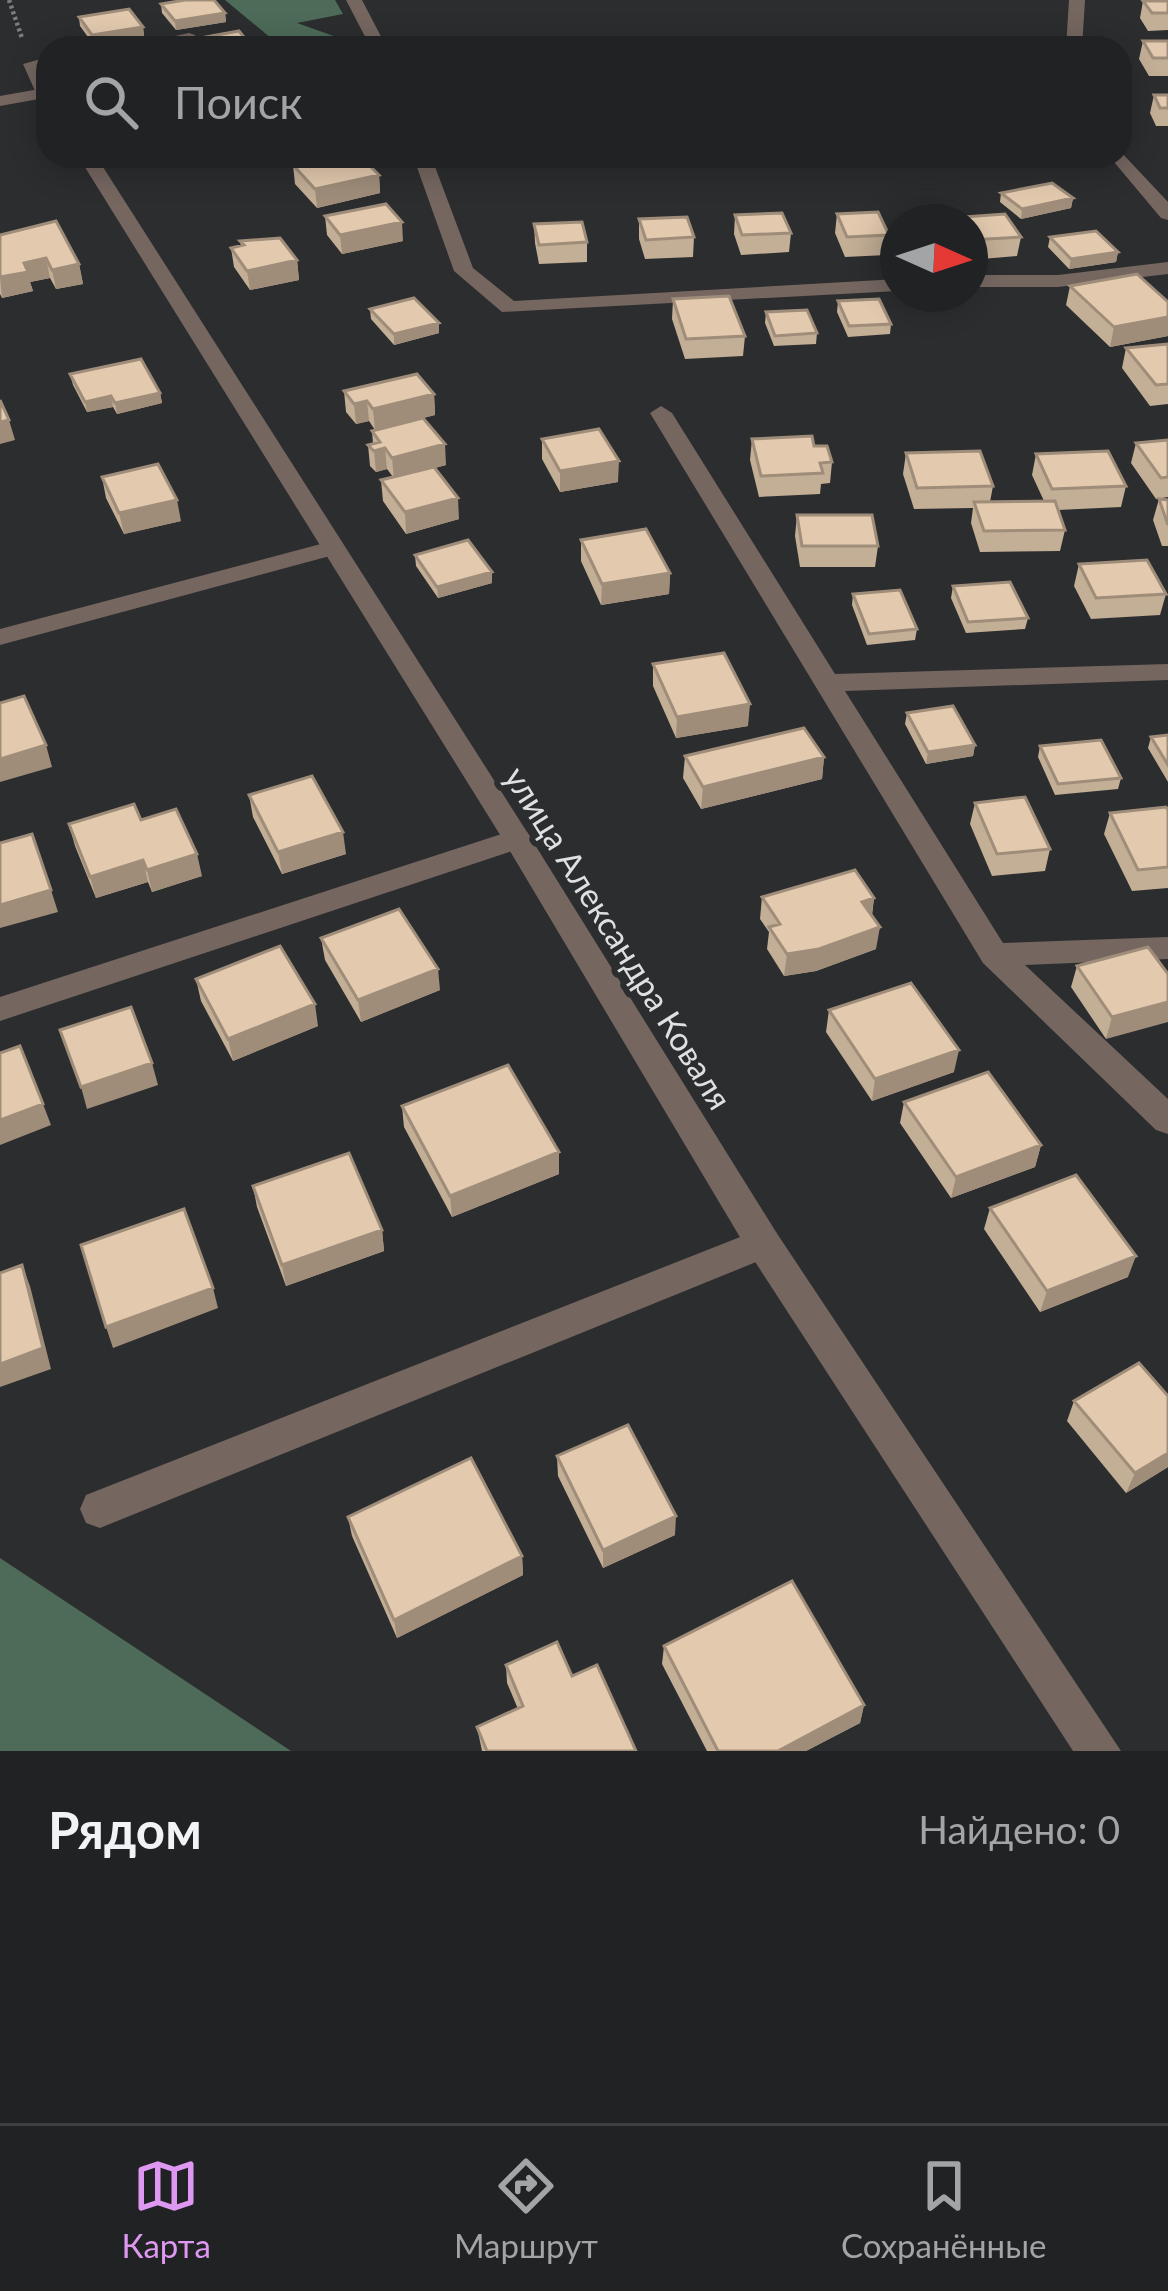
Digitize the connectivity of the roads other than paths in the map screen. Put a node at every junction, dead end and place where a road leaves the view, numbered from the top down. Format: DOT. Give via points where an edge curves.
graph roads {
  1 [pos="354,0"];
  2 [pos="1077,0"];
  3 [pos="373,36"];
  4 [pos="1075,36"];
  5 [pos="36,97"];
  6 [pos="0,101"];
  7 [pos="94,168"];
  8 [pos="426,168"];
  9 [pos="1128,168"];
  10 [pos="1168,214"];
  11 [pos="1168,268"];
  12 [pos="988,281"];
  13 [pos="880,286"];
  14 [pos="661,413"];
  15 [pos="332,548"];
  16 [pos="0,637"];
  17 [pos="1168,672"];
  18 [pos="825,683"];
  19 [pos="517,839"];
  20 [pos="1168,948"];
  21 [pos="994,955"];
  22 [pos="0,1009"];
  23 [pos="1168,1120"];
  24 [pos="763,1243"];
  25 [pos="100,1509"];
  26 [pos="1099,1751"];
  1 -- 3 [label="street"];
  2 -- 4 [label="street"];
  5 -- 6 [label="street"];
  7 -- 15 [label="street, улица Александра Коваля"];
  8 -- 13 [label="street" via="464,271 508,308"];
  9 -- 10 [label="street"];
  11 -- 12 [label="street"];
  14 -- 18 [label="street"];
  15 -- 16 [label="street"];
  15 -- 19 [label="street, улица Александра Коваля"];
  17 -- 18 [label="street"];
  18 -- 21 [label="street"];
  19 -- 22 [label="street"];
  19 -- 24 [label="street, улица Александра Коваля"];
  20 -- 21 [label="street"];
  21 -- 23 [label="street"];
  24 -- 25 [label="street"];
  24 -- 26 [label="street, улица Александра Коваля"];
}
